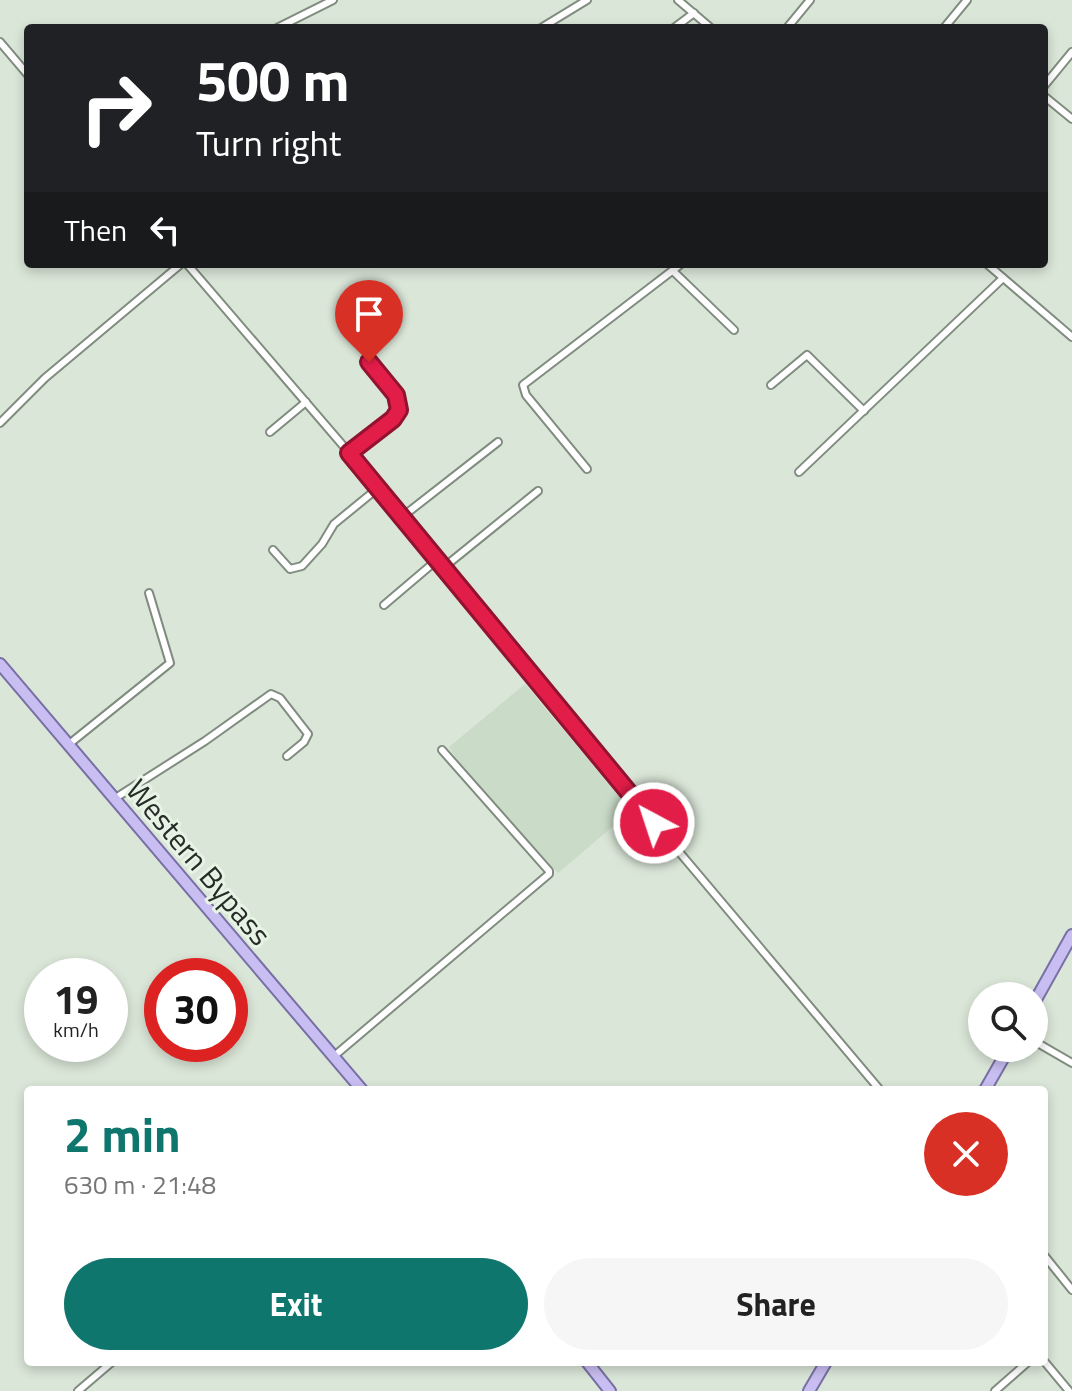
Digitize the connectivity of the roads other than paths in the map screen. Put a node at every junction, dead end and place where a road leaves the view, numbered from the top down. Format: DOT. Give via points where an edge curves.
graph roads {
  1 [pos="333,0"];
  2 [pos="587,0"];
  3 [pos="678,0"];
  4 [pos="810,0"];
  5 [pos="967,0"];
  6 [pos="694,13"];
  7 [pos="285,24"];
  8 [pos="548,24"];
  9 [pos="679,24"];
  10 [pos="706,24"];
  11 [pos="790,24"];
  12 [pos="947,24"];
  13 [pos="0,42"];
  14 [pos="1072,52"];
  15 [pos="24,70"];
  16 [pos="1048,81"];
  17 [pos="1048,99"];
  18 [pos="1072,119"];
  19 [pos="179,268"];
  20 [pos="188,268"];
  21 [pos="676,268"];
  22 [pos="992,268"];
  23 [pos="673,271"];
  24 [pos="1003,278"];
  25 [pos="734,330"];
  26 [pos="1072,337"];
  27 [pos="369,362"];
  28 [pos="771,385"];
  29 [pos="306,402"];
  30 [pos="864,411"];
  31 [pos="0,423"];
  32 [pos="270,432"];
  33 [pos="498,442"];
  34 [pos="349,453"];
  35 [pos="587,469"];
  36 [pos="799,472"];
  37 [pos="378,488"];
  38 [pos="538,491"];
  39 [pos="402,517"];
  40 [pos="273,550"];
  41 [pos="437,560"];
  42 [pos="443,568"];
  43 [pos="149,593"];
  44 [pos="384,605"];
  45 [pos="0,664"];
  46 [pos="68,745"];
  47 [pos="442,750"];
  48 [pos="287,756"];
  49 [pos="114,799"];
  50 [pos="1072,935"];
  51 [pos="1046,982"];
  52 [pos="1048,1049"];
  53 [pos="333,1057"];
  54 [pos="1001,1062"];
  55 [pos="1072,1063"];
  56 [pos="875,1083"];
  57 [pos="358,1086"];
  58 [pos="871,1086"];
  59 [pos="877,1086"];
  60 [pos="987,1086"];
  61 [pos="1048,1260"];
  62 [pos="1072,1290"];
  63 [pos="107,1366"];
  64 [pos="590,1366"];
  65 [pos="824,1366"];
  66 [pos="1023,1366"];
  67 [pos="1048,1366"];
  68 [pos="78,1391"];
  69 [pos="610,1391"];
  70 [pos="809,1391"];
  71 [pos="995,1391"];
  72 [pos="1069,1391"];
  1 -- 7 [label="street"];
  2 -- 8 [label="street"];
  3 -- 6 [label="street"];
  4 -- 11 [label="street"];
  5 -- 12 [label="street"];
  6 -- 9 [label="street"];
  6 -- 10 [label="street"];
  13 -- 15 [label="street"];
  14 -- 16 [label="street"];
  17 -- 18 [label="street"];
  19 -- 31 [label="street" via="45,378"];
  20 -- 29 [label="street"];
  21 -- 23 [label="street"];
  22 -- 24 [label="street"];
  23 -- 25 [label="street"];
  23 -- 35 [label="street" via="523,385"];
  24 -- 26 [label="street"];
  24 -- 30 [label="street"];
  27 -- 34 [label="street" via="396,395 399,410"];
  28 -- 30 [label="street" via="807,355"];
  29 -- 32 [label="street"];
  29 -- 34 [label="street"];
  30 -- 36 [label="street"];
  33 -- 39 [label="street"];
  34 -- 37 [label="street"];
  37 -- 39 [label="street"];
  37 -- 40 [label="street" via="334,524 302,566 290,569"];
  38 -- 42 [label="street"];
  39 -- 41 [label="street"];
  41 -- 42 [label="street"];
  41 -- 44 [label="street"];
  42 -- 56 [label="street"];
  43 -- 46 [label="street" via="170,663"];
  45 -- 46 [label="main road, Western Bypass"];
  46 -- 49 [label="main road, Western Bypass"];
  47 -- 53 [label="street" via="549,874"];
  48 -- 49 [label="street" via="308,734 271,694"];
  49 -- 53 [label="main road, Western Bypass"];
  50 -- 51 [label="main road"];
  52 -- 55 [label="street"];
  53 -- 57 [label="main road, Western Bypass"];
  54 -- 60 [label="main road"];
  56 -- 58 [label="street"];
  56 -- 59 [label="street"];
  61 -- 62 [label="street"];
  63 -- 68 [label="street"];
  64 -- 69 [label="main road"];
  65 -- 70 [label="main road"];
  66 -- 71 [label="street"];
  67 -- 72 [label="street"];
}
